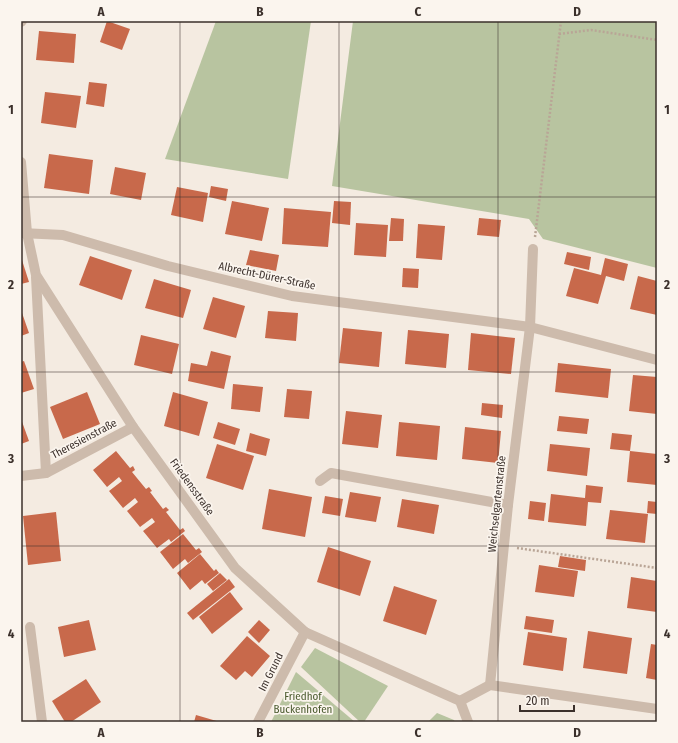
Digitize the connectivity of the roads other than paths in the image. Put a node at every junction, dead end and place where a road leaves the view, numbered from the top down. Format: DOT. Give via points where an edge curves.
graph roads {
  1 [pos="21,162"];
  2 [pos="24,233"];
  3 [pos="533,249"];
  4 [pos="36,275"];
  5 [pos="530,326"];
  6 [pos="657,360"];
  7 [pos="134,427"];
  8 [pos="46,473"];
  9 [pos="21,476"];
  10 [pos="320,481"];
  11 [pos="508,505"];
  12 [pos="30,627"];
  13 [pos="304,632"];
  14 [pos="490,686"];
  15 [pos="460,701"];
  16 [pos="657,709"];
  17 [pos="42,722"];
  18 [pos="258,722"];
  19 [pos="468,722"];
  1 -- 2 [label="street, Friedensstraße"];
  2 -- 4 [label="street, Friedensstraße"];
  2 -- 5 [label="street, Albrecht-Dürer-Straße" via="63,235 168,266 292,296"];
  3 -- 5 [label="street, Weichselgartenstraße"];
  4 -- 7 [label="street, Friedensstraße"];
  4 -- 8 [label="street, Theresienstraße"];
  5 -- 6 [label="street"];
  5 -- 11 [label="street, Weichselgartenstraße"];
  7 -- 8 [label="street, Theresienstraße"];
  7 -- 13 [label="street, Friedensstraße" via="235,568"];
  8 -- 9 [label="street, Theresienstraße"];
  10 -- 11 [label="street" via="331,473"];
  11 -- 14 [label="street, Weichselgartenstraße"];
  12 -- 17 [label="street"];
  13 -- 15 [label="street, Friedensstraße"];
  13 -- 18 [label="street, Im Grund"];
  14 -- 15 [label="street"];
  14 -- 16 [label="street"];
  15 -- 19 [label="street"];
}
